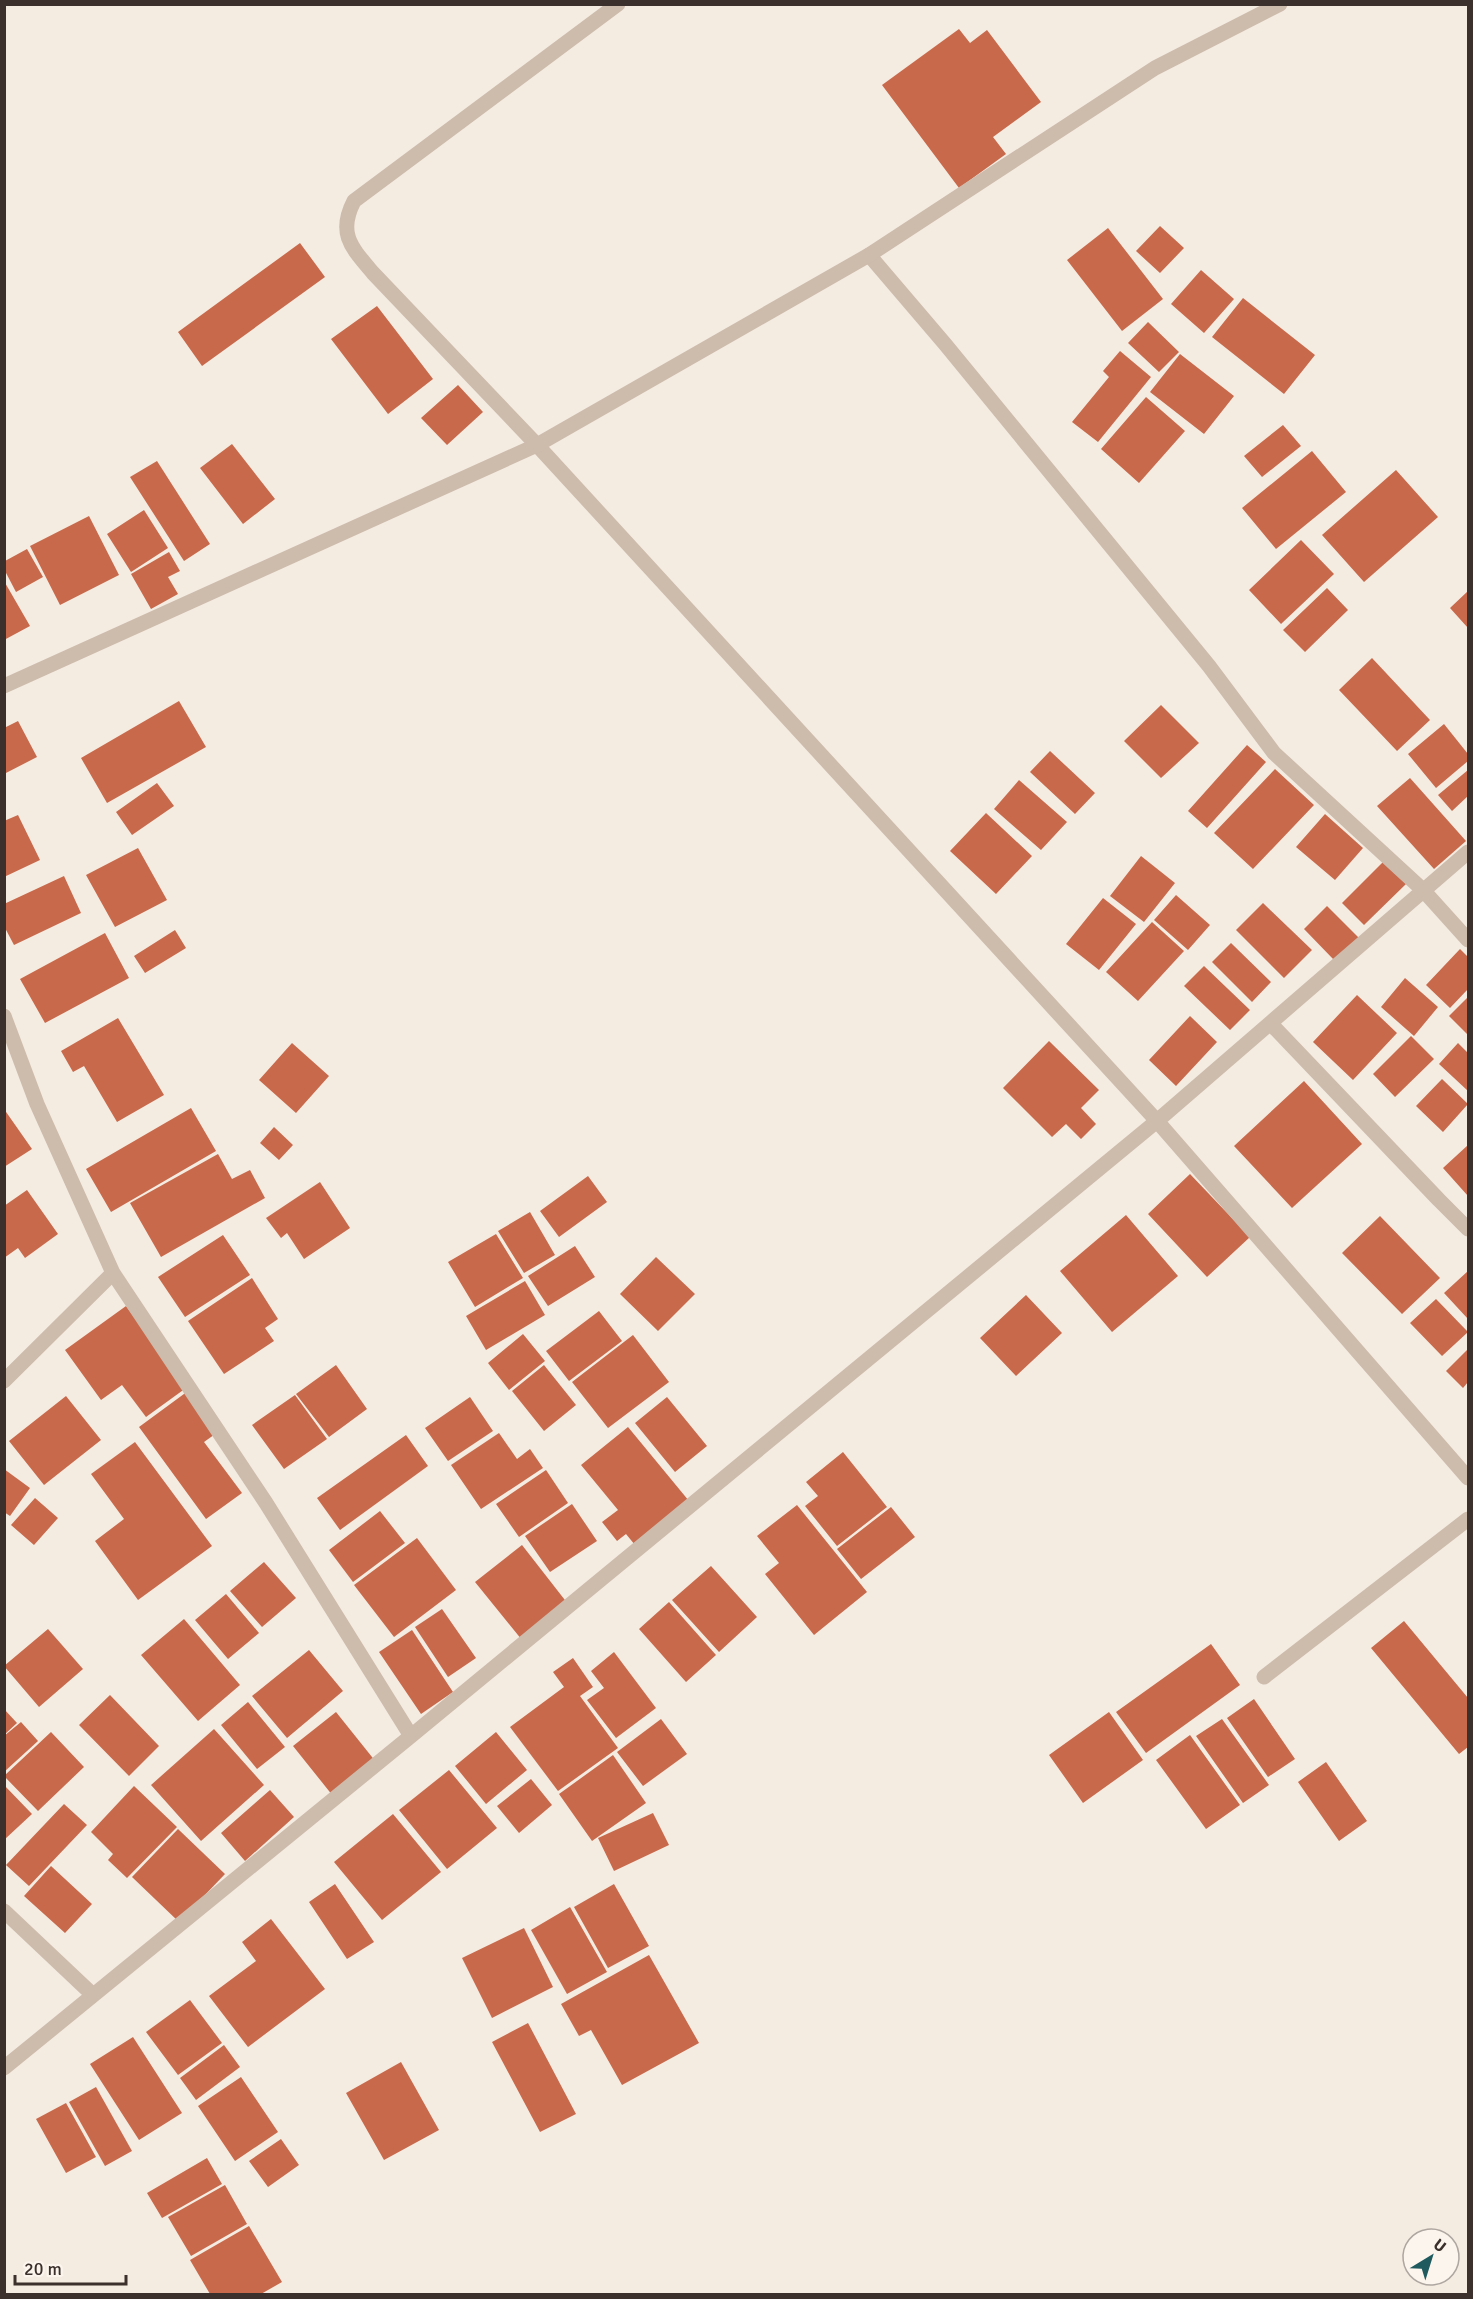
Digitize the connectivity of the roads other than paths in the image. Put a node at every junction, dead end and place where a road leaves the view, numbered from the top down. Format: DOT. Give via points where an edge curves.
graph roads {
  1 [pos="618,4"];
  2 [pos="1280,4"];
  3 [pos="869,255"];
  4 [pos="537,445"];
  5 [pos="4,686"];
  6 [pos="1468,852"];
  7 [pos="1424,890"];
  8 [pos="1468,940"];
  9 [pos="4,1016"];
  10 [pos="1271,1024"];
  11 [pos="1157,1121"];
  12 [pos="1468,1228"];
  13 [pos="113,1274"];
  14 [pos="4,1381"];
  15 [pos="1468,1478"];
  16 [pos="1468,1519"];
  17 [pos="1264,1677"];
  18 [pos="411,1736"];
  19 [pos="4,1911"];
  20 [pos="93,1995"];
  21 [pos="4,2068"];
  1 -- 4 [label="street" via="354,201 348,213 345,231 353,249"];
  2 -- 3 [label="street" via="1155,68"];
  3 -- 4 [label="street"];
  3 -- 7 [label="street" via="1209,666 1274,753"];
  4 -- 5 [label="street"];
  4 -- 11 [label="street"];
  6 -- 7 [label="street"];
  7 -- 8 [label="street"];
  7 -- 10 [label="street"];
  9 -- 13 [label="street" via="37,1104"];
  10 -- 11 [label="street"];
  10 -- 12 [label="street"];
  11 -- 15 [label="street"];
  11 -- 18 [label="street"];
  13 -- 14 [label="street"];
  13 -- 18 [label="street" via="266,1503"];
  16 -- 17 [label="street"];
  18 -- 20 [label="street"];
  19 -- 20 [label="street"];
  20 -- 21 [label="street"];
}
